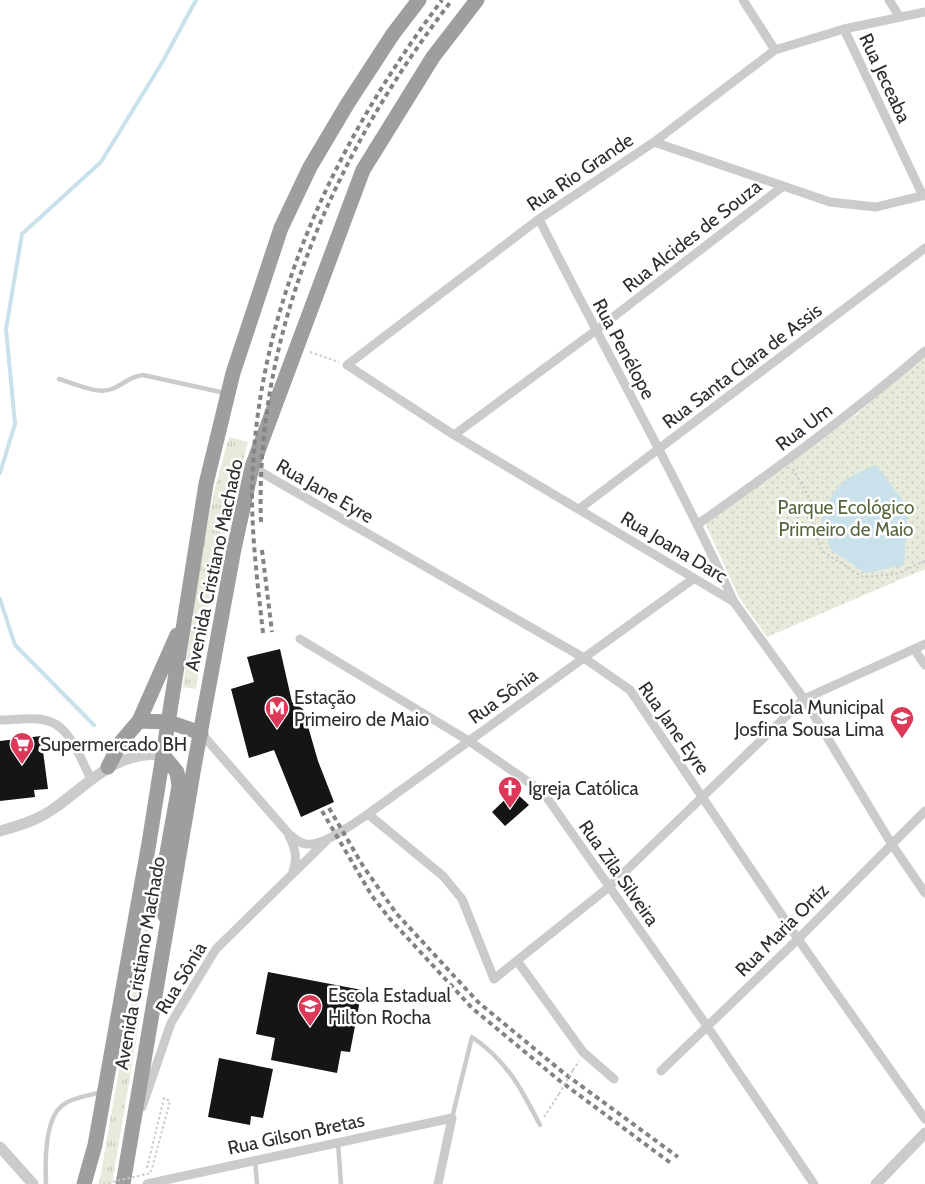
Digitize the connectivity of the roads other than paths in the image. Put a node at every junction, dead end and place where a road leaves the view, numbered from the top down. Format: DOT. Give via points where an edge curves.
graph roads {
  1 [pos="419,0"];
  2 [pos="477,0"];
  3 [pos="743,0"];
  4 [pos="889,0"];
  5 [pos="925,12"];
  6 [pos="899,16"];
  7 [pos="844,29"];
  8 [pos="775,50"];
  9 [pos="654,142"];
  10 [pos="782,187"];
  11 [pos="924,195"];
  12 [pos="539,219"];
  13 [pos="924,253"];
  14 [pos="595,331"];
  15 [pos="925,351"];
  16 [pos="347,365"];
  17 [pos="59,379"];
  18 [pos="228,394"];
  19 [pos="454,435"];
  20 [pos="660,448"];
  21 [pos="252,467"];
  22 [pos="579,509"];
  23 [pos="698,524"];
  24 [pos="694,579"];
  25 [pos="734,602"];
  26 [pos="186,615"];
  27 [pos="300,638"];
  28 [pos="925,644"];
  29 [pos="914,650"];
  30 [pos="584,658"];
  31 [pos="925,665"];
  32 [pos="804,699"];
  33 [pos="0,720"];
  34 [pos="139,721"];
  35 [pos="169,722"];
  36 [pos="202,733"];
  37 [pos="469,741"];
  38 [pos="163,755"];
  39 [pos="108,766"];
  40 [pos="91,779"];
  41 [pos="702,798"];
  42 [pos="925,811"];
  43 [pos="368,814"];
  44 [pos="0,831"];
  45 [pos="289,834"];
  46 [pos="330,837"];
  47 [pos="891,843"];
  48 [pos="292,874"];
  49 [pos="609,887"];
  50 [pos="925,893"];
  51 [pos="167,919"];
  52 [pos="798,939"];
  53 [pos="518,962"];
  54 [pos="707,1026"];
  55 [pos="660,1071"];
  56 [pos="614,1079"];
  57 [pos="104,1091"];
  58 [pos="452,1118"];
  59 [pos="925,1119"];
  60 [pos="540,1125"];
  61 [pos="925,1132"];
  62 [pos="338,1142"];
  63 [pos="129,1146"];
  64 [pos="0,1147"];
  65 [pos="255,1160"];
  66 [pos="33,1184"];
  67 [pos="46,1184"];
  68 [pos="84,1184"];
  69 [pos="123,1184"];
  70 [pos="147,1184"];
  71 [pos="257,1184"];
  72 [pos="341,1184"];
  73 [pos="438,1184"];
  74 [pos="814,1184"];
  75 [pos="876,1184"];
  1 -- 18 [label="highway, Avenida Cristiano Machado" via="348,104 310,167 280,228"];
  2 -- 21 [label="highway, Avenida Cristiano Machado" via="433,57 363,170"];
  3 -- 8 [label="street"];
  4 -- 6 [label="street"];
  5 -- 6 [label="street"];
  6 -- 7 [label="street"];
  7 -- 8 [label="street"];
  7 -- 11 [label="street, Rua Jeceaba"];
  8 -- 9 [label="street"];
  9 -- 10 [label="street, Rua Rio Grande"];
  9 -- 12 [label="street, Rua Rio Grande"];
  10 -- 11 [label="street, Rua Rio Grande" via="830,202 876,206"];
  10 -- 14 [label="street, Rua Alcides de Souza"];
  12 -- 14 [label="street, Rua Penélope"];
  12 -- 16 [label="street, Rua Rio Grande"];
  13 -- 20 [label="street, Rua Santa Clara de Assis"];
  14 -- 19 [label="street, Rua Alcides de Souza"];
  14 -- 20 [label="street, Rua Penélope"];
  15 -- 23 [label="street, Rua Um" via="880,390"];
  16 -- 19 [label="street, Rua Joana Darc"];
  17 -- 18 [label="lane" via="110,390 131,377 143,376"];
  18 -- 26 [label="highway, Avenida Cristiano Machado" via="206,484"];
  19 -- 22 [label="street, Rua Joana Darc"];
  20 -- 22 [label="street, Rua Santa Clara de Assis"];
  20 -- 23 [label="street, Rua Penélope"];
  21 -- 30 [label="street, Rua Jane Eyre"];
  21 -- 36 [label="highway, Avenida Cristiano Machado" via="234,549"];
  22 -- 24 [label="street, Rua Joana Darc"];
  23 -- 25 [label="street, Rua Penélope"];
  24 -- 25 [label="street, Rua Joana Darc"];
  24 -- 30 [label="street, Rua Sônia"];
  25 -- 32 [label="street, Rua Joana Darc"];
  26 -- 34 [label="highway"];
  26 -- 35 [label="highway, Avenida Cristiano Machado"];
  27 -- 37 [label="street, Rua Zila Silveira"];
  28 -- 29 [label="street"];
  29 -- 31 [label="street"];
  29 -- 32 [label="street"];
  30 -- 37 [label="street, Rua Sônia"];
  30 -- 41 [label="street, Rua Jane Eyre" via="630,690"];
  32 -- 41 [label="street"];
  32 -- 47 [label="street, Rua Joana Darc"];
  33 -- 40 [label="street" via="52,722 66,733"];
  34 -- 35 [label="highway"];
  34 -- 39 [label="highway" via="121,742"];
  35 -- 36 [label="highway"];
  35 -- 38 [label="highway, Avenida Cristiano Machado"];
  36 -- 45 [label="street, Rua Sônia"];
  36 -- 51 [label="highway, Avenida Cristiano Machado"];
  37 -- 43 [label="street, Rua Sônia"];
  37 -- 49 [label="street, Rua Zila Silveira" via="543,792"];
  38 -- 39 [label="street" via="142,753"];
  38 -- 51 [label="highway" via="177,772 179,786 158,903"];
  38 -- 57 [label="highway, Avenida Cristiano Machado"];
  39 -- 40 [label="street"];
  40 -- 44 [label="street" via="55,808 29,823"];
  41 -- 49 [label="street"];
  41 -- 52 [label="street, Rua Jane Eyre"];
  42 -- 47 [label="street, Rua Maria Ortiz"];
  43 -- 46 [label="street, Rua Sônia"];
  43 -- 53 [label="street" via="443,876 462,898 494,979"];
  45 -- 46 [label="street, Rua Sônia" via="303,844 314,844"];
  45 -- 48 [label="street" via="297,862"];
  46 -- 48 [label="street, Rua Sônia"];
  47 -- 50 [label="street, Rua Joana Darc"];
  47 -- 52 [label="street, Rua Maria Ortiz"];
  48 -- 63 [label="street, Rua Sônia" via="216,949 171,1024"];
  49 -- 53 [label="street"];
  49 -- 54 [label="street, Rua Zila Silveira"];
  51 -- 63 [label="highway, Avenida Cristiano Machado"];
  52 -- 54 [label="street, Rua Maria Ortiz"];
  52 -- 59 [label="street, Rua Jane Eyre"];
  53 -- 56 [label="street" via="583,1052"];
  54 -- 55 [label="street, Rua Maria Ortiz"];
  54 -- 74 [label="street, Rua Zila Silveira"];
  57 -- 67 [label="lane" via="66,1102 51,1119 45,1163"];
  57 -- 68 [label="highway, Avenida Cristiano Machado" via="95,1145"];
  58 -- 60 [label="lane" via="472,1037 492,1050 514,1078"];
  58 -- 62 [label="street, Rua Gilson Bretas"];
  58 -- 73 [label="street"];
  61 -- 75 [label="street"];
  62 -- 65 [label="street, Rua Gilson Bretas"];
  62 -- 72 [label="lane"];
  63 -- 69 [label="highway, Avenida Cristiano Machado"];
  64 -- 66 [label="street"];
  65 -- 70 [label="street, Rua Gilson Bretas"];
  65 -- 71 [label="lane"];
}
